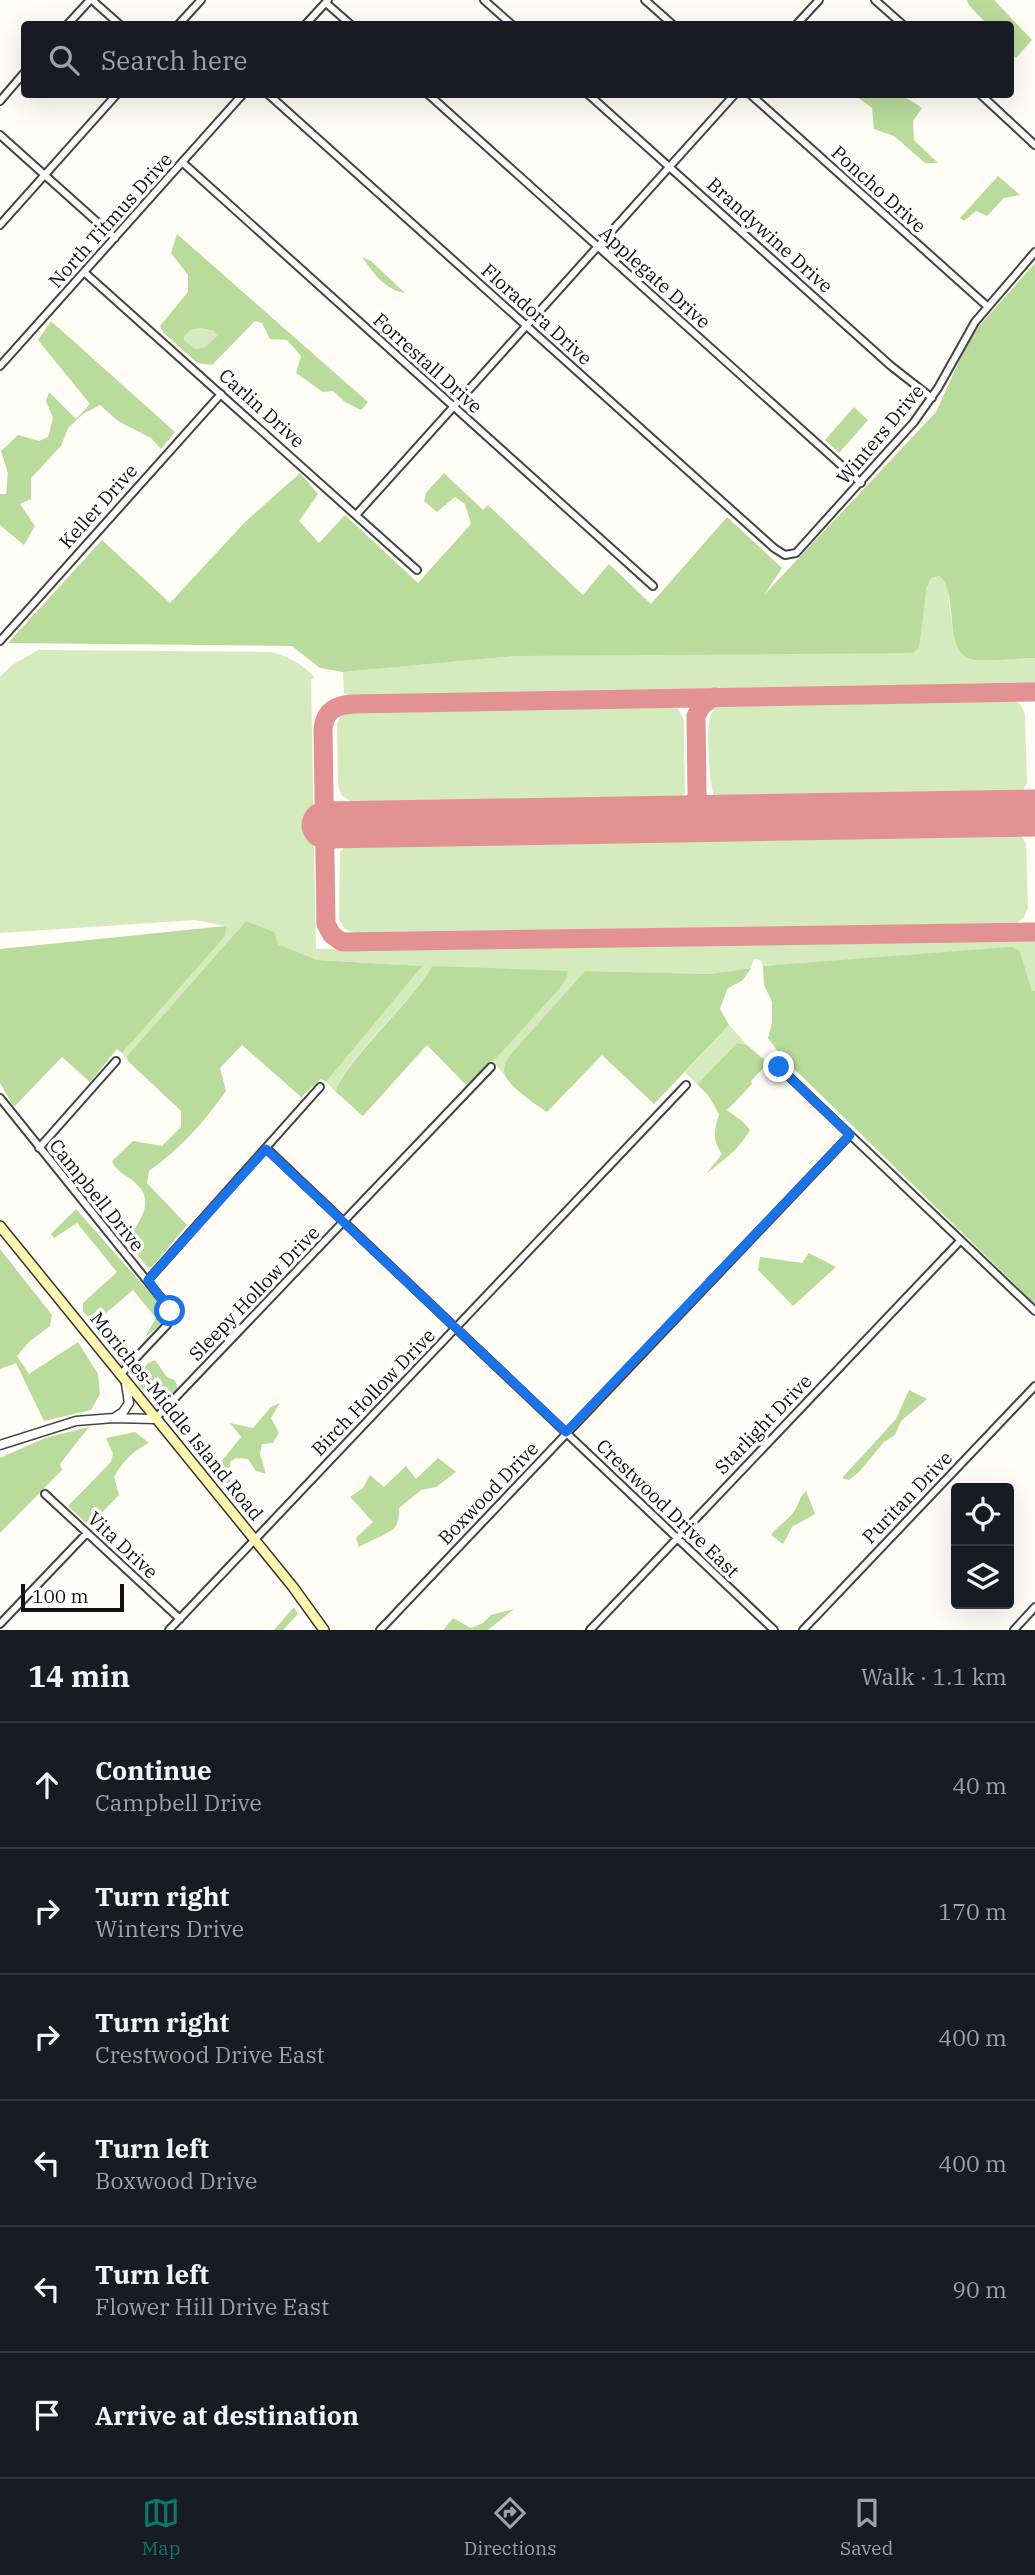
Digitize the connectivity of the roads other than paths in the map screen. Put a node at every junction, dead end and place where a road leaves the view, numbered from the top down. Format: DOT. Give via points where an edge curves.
graph roads {
  1 [pos="91,0"];
  2 [pos="201,0"];
  3 [pos="484,0"];
  4 [pos="645,0"];
  5 [pos="819,0"];
  6 [pos="875,0"];
  7 [pos="327,1"];
  8 [pos="71,21"];
  9 [pos="116,21"];
  10 [pos="182,21"];
  11 [pos="309,21"];
  12 [pos="347,21"];
  13 [pos="508,21"];
  14 [pos="669,21"];
  15 [pos="800,21"];
  16 [pos="899,21"];
  17 [pos="21,77"];
  18 [pos="113,98"];
  19 [pos="239,98"];
  20 [pos="272,98"];
  21 [pos="432,98"];
  22 [pos="593,98"];
  23 [pos="731,98"];
  24 [pos="754,98"];
  25 [pos="983,98"];
  26 [pos="0,101"];
  27 [pos="0,135"];
  28 [pos="1035,145"];
  29 [pos="182,162"];
  30 [pos="670,166"];
  31 [pos="44,175"];
  32 [pos="0,225"];
  33 [pos="115,238"];
  34 [pos="599,247"];
  35 [pos="1035,252"];
  36 [pos="84,272"];
  37 [pos="987,306"];
  38 [pos="527,326"];
  39 [pos="0,366"];
  40 [pos="221,394"];
  41 [pos="932,398"];
  42 [pos="454,407"];
  43 [pos="861,483"];
  44 [pos="357,514"];
  45 [pos="785,555"];
  46 [pos="417,570"];
  47 [pos="653,586"];
  48 [pos="0,641"];
  49 [pos="116,1061"];
  50 [pos="491,1067"];
  51 [pos="779,1067"];
  52 [pos="686,1085"];
  53 [pos="320,1087"];
  54 [pos="0,1098"];
  55 [pos="850,1135"];
  56 [pos="39,1148"];
  57 [pos="266,1149"];
  58 [pos="344,1221"];
  59 [pos="0,1226"];
  60 [pos="960,1241"];
  61 [pos="148,1280"];
  62 [pos="1035,1311"];
  63 [pos="456,1328"];
  64 [pos="120,1376"];
  65 [pos="126,1384"];
  66 [pos="1035,1386"];
  67 [pos="114,1418"];
  68 [pos="155,1419"];
  69 [pos="566,1432"];
  70 [pos="0,1445"];
  71 [pos="45,1494"];
  72 [pos="87,1533"];
  73 [pos="678,1538"];
  74 [pos="254,1540"];
  75 [pos="1035,1607"];
  76 [pos="180,1619"];
  77 [pos="0,1624"];
  78 [pos="169,1630"];
  79 [pos="324,1630"];
  80 [pos="380,1630"];
  81 [pos="590,1630"];
  82 [pos="774,1630"];
  83 [pos="803,1630"];
  84 [pos="1014,1630"];
  1 -- 8 [label="street"];
  1 -- 9 [label="street"];
  2 -- 10 [label="street"];
  3 -- 13 [label="street"];
  4 -- 14 [label="street"];
  5 -- 15 [label="street"];
  6 -- 16 [label="street"];
  7 -- 11 [label="street"];
  7 -- 12 [label="street"];
  17 -- 26 [label="street"];
  18 -- 31 [label="street"];
  19 -- 29 [label="street, North Titmus Drive"];
  20 -- 38 [label="street, Floradora Drive"];
  21 -- 34 [label="street, Applegate Drive"];
  22 -- 30 [label="street, Brandywine Drive"];
  23 -- 30 [label="street"];
  24 -- 37 [label="street, Poncho Drive"];
  25 -- 28 [label="street"];
  27 -- 31 [label="street"];
  29 -- 33 [label="street, North Titmus Drive"];
  29 -- 42 [label="street, Forrestall Drive"];
  30 -- 34 [label="street"];
  30 -- 41 [label="street, Brandywine Drive"];
  31 -- 32 [label="street"];
  31 -- 33 [label="street"];
  33 -- 36 [label="street, North Titmus Drive"];
  34 -- 38 [label="street"];
  34 -- 43 [label="street, Applegate Drive"];
  35 -- 37 [label="street, Winters Drive"];
  36 -- 39 [label="street, North Titmus Drive"];
  36 -- 40 [label="street, Carlin Drive"];
  37 -- 41 [label="street, Winters Drive"];
  38 -- 42 [label="street"];
  38 -- 45 [label="street, Floradora Drive"];
  40 -- 44 [label="street, Carlin Drive"];
  40 -- 48 [label="street, Keller Drive"];
  41 -- 43 [label="street, Winters Drive"];
  42 -- 44 [label="street"];
  42 -- 47 [label="street, Forrestall Drive"];
  43 -- 45 [label="street, Winters Drive" via="796,553"];
  44 -- 46 [label="street, Carlin Drive"];
  49 -- 56 [label="street"];
  50 -- 58 [label="street, Sleepy Hollow Drive"];
  51 -- 55 [label="street"];
  52 -- 63 [label="street, Birch Hollow Drive"];
  53 -- 57 [label="street"];
  54 -- 56 [label="street, Campbell Drive"];
  55 -- 60 [label="street"];
  55 -- 69 [label="street, Boxwood Drive"];
  56 -- 61 [label="street, Campbell Drive"];
  57 -- 58 [label="street, Crestwood Drive East"];
  57 -- 61 [label="street"];
  58 -- 63 [label="street, Crestwood Drive East"];
  58 -- 68 [label="street, Sleepy Hollow Drive"];
  59 -- 64 [label="main road, Moriches-Middle Island Road"];
  60 -- 62 [label="street"];
  60 -- 73 [label="street, Starlight Drive"];
  61 -- 64 [label="street, Campbell Drive" via="166,1303 170,1319"];
  63 -- 69 [label="street, Crestwood Drive East"];
  63 -- 74 [label="street, Birch Hollow Drive"];
  64 -- 65 [label="main road, Moriches-Middle Island Road"];
  65 -- 67 [label="street" via="129,1403"];
  65 -- 68 [label="main road, Moriches-Middle Island Road"];
  66 -- 83 [label="street, Puritan Drive"];
  67 -- 68 [label="street"];
  67 -- 70 [label="street" via="76,1421"];
  68 -- 74 [label="main road, Moriches-Middle Island Road"];
  69 -- 73 [label="street, Crestwood Drive East"];
  69 -- 80 [label="street, Boxwood Drive"];
  71 -- 72 [label="street, Vita Drive"];
  72 -- 76 [label="street, Vita Drive"];
  72 -- 77 [label="street"];
  73 -- 81 [label="street, Starlight Drive"];
  73 -- 82 [label="street, Crestwood Drive East"];
  74 -- 76 [label="street, Birch Hollow Drive"];
  74 -- 79 [label="main road, Moriches-Middle Island Road"];
  75 -- 84 [label="street"];
  76 -- 78 [label="street, Birch Hollow Drive"];
}
